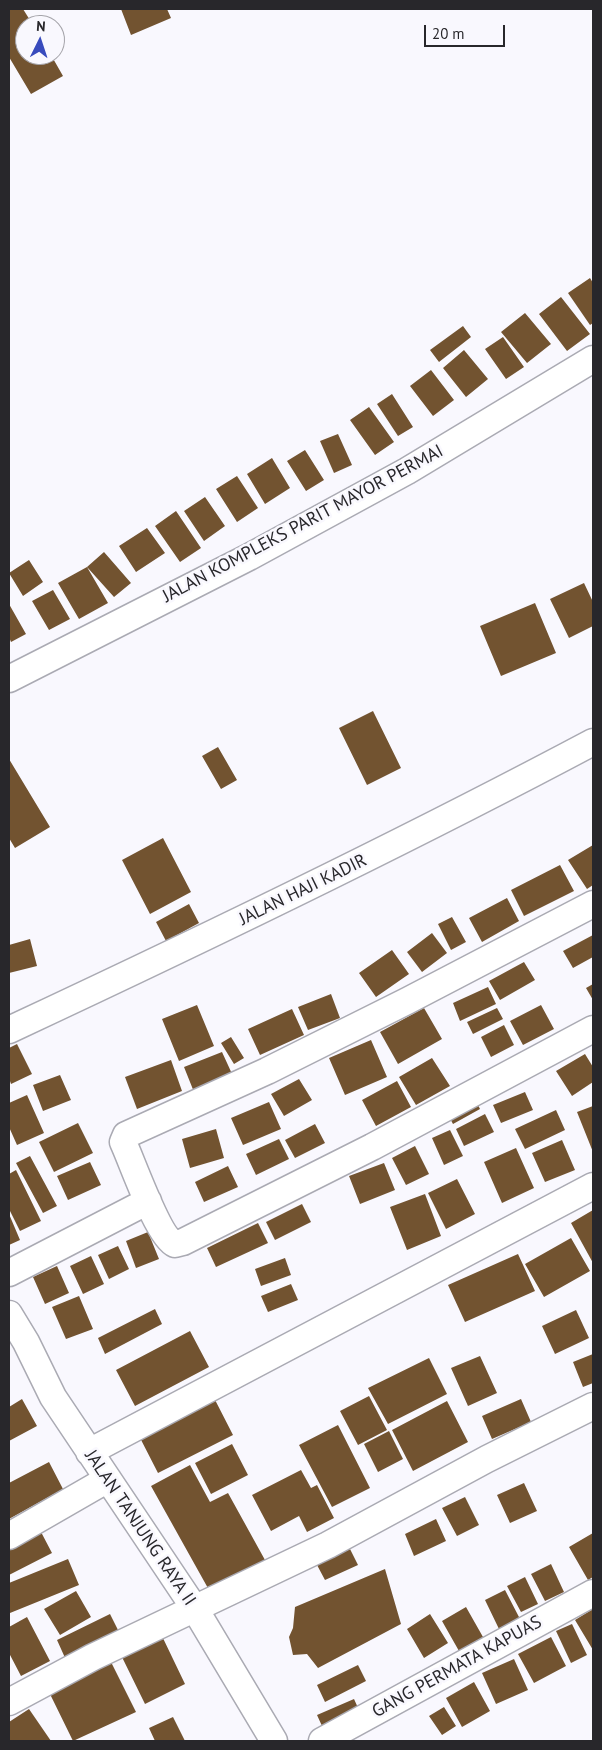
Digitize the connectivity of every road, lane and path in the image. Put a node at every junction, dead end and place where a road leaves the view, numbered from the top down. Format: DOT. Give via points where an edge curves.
graph roads {
  1 [pos="593,359"];
  2 [pos="9,679"];
  3 [pos="593,742"];
  4 [pos="593,904"];
  5 [pos="593,1029"];
  6 [pos="9,1030"];
  7 [pos="593,1186"];
  8 [pos="148,1201"];
  9 [pos="9,1273"];
  10 [pos="9,1314"];
  11 [pos="17,1347"];
  12 [pos="593,1406"];
  13 [pos="89,1452"];
  14 [pos="108,1479"];
  15 [pos="9,1536"];
  16 [pos="593,1593"];
  17 [pos="195,1609"];
  18 [pos="9,1702"];
  19 [pos="274,1741"];
  20 [pos="322,1741"];
  1 -- 2 [label="street, JALAN KOMPLEKS PARIT MAYOR PERMAI" via="407,470 249,556"];
  3 -- 6 [label="street, JALAN HAJI KADIR" via="270,907"];
  4 -- 8 [label="street" via="267,1071 126,1135 123,1142"];
  5 -- 8 [label="street" via="372,1147 183,1242 171,1242"];
  7 -- 13 [label="street"];
  8 -- 9 [label="street"];
  10 -- 11 [label="street, JALAN TANJUNG RAYA II"];
  11 -- 13 [label="street, JALAN TANJUNG RAYA II"];
  12 -- 17 [label="street" via="328,1545"];
  13 -- 14 [label="street, JALAN TANJUNG RAYA II"];
  14 -- 15 [label="street"];
  14 -- 17 [label="street, JALAN TANJUNG RAYA II"];
  16 -- 20 [label="street, GANG PERMATA KAPUAS"];
  17 -- 18 [label="street" via="93,1657"];
  17 -- 19 [label="street, JALAN TANJUNG RAYA II"];
}
